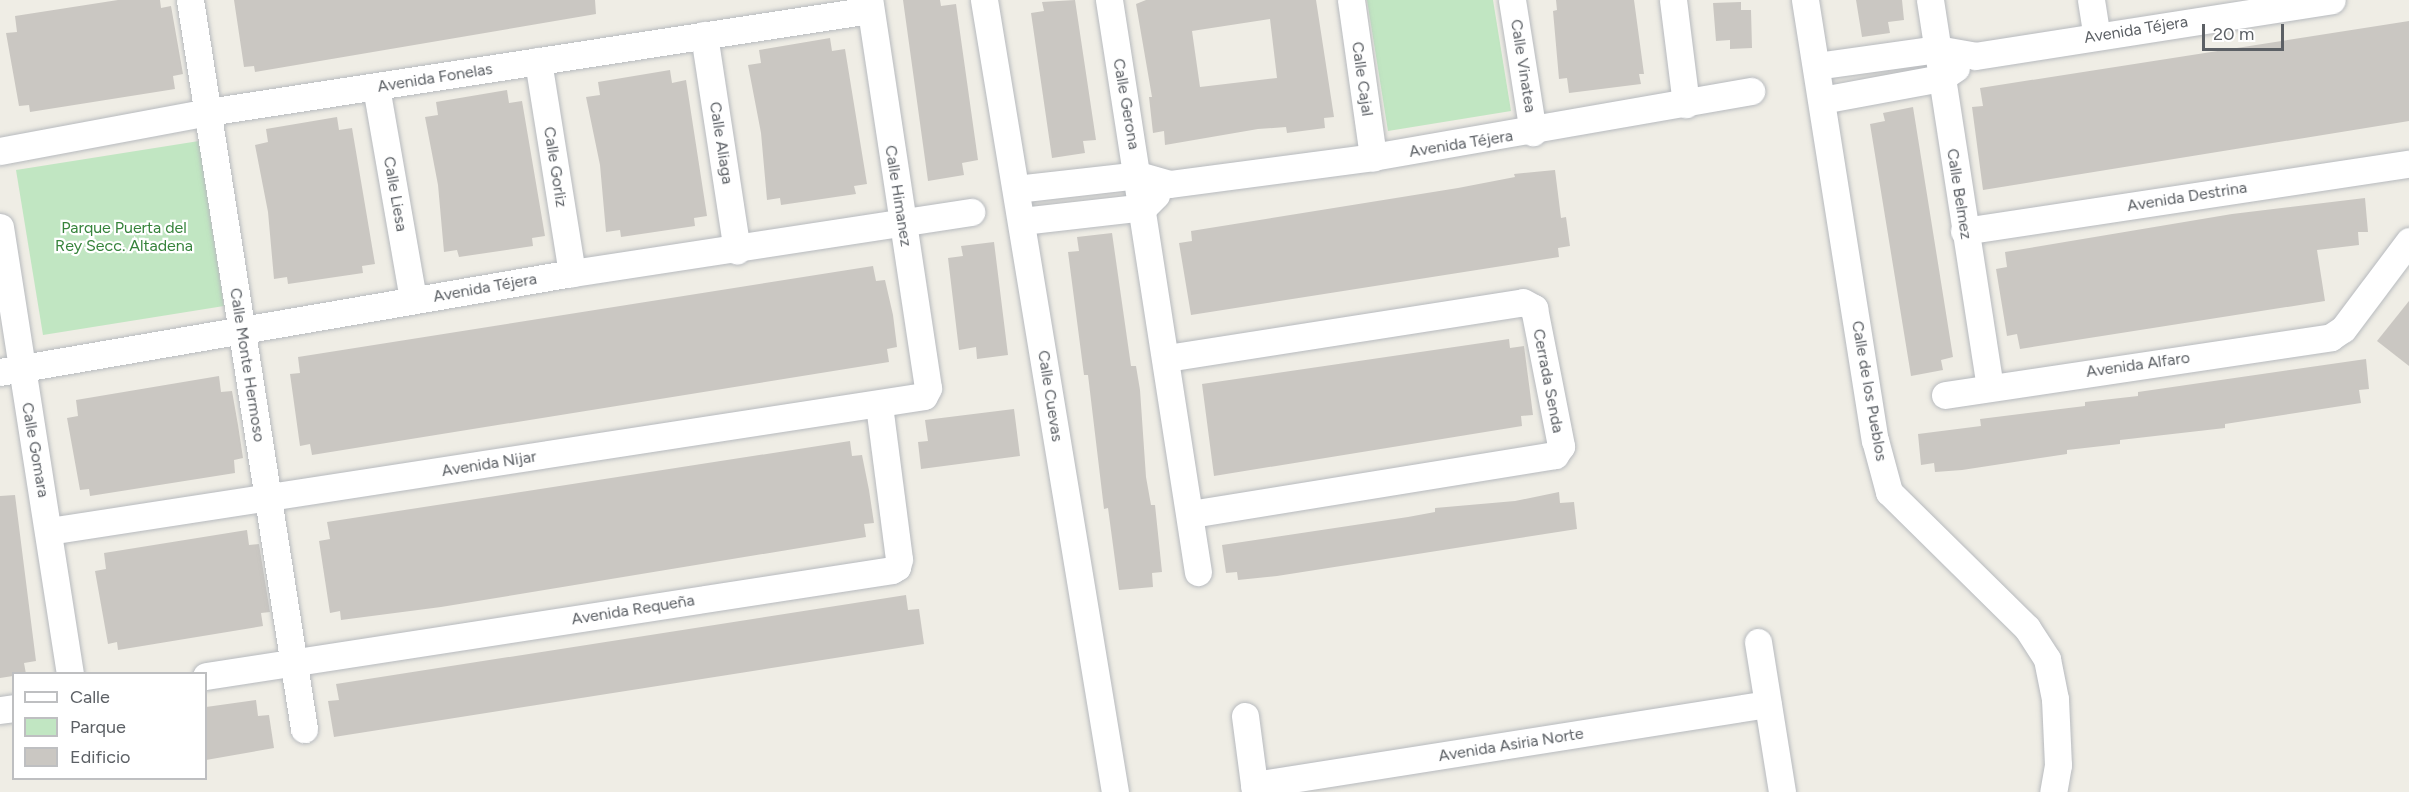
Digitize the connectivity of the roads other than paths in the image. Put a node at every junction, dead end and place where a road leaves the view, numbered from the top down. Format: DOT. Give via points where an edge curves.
graph roads {
  1 [pos="190,0"];
  2 [pos="984,0"];
  3 [pos="1109,0"];
  4 [pos="1351,0"];
  5 [pos="1512,0"];
  6 [pos="1673,0"];
  7 [pos="1805,0"];
  8 [pos="1930,0"];
  9 [pos="2091,0"];
  10 [pos="2332,0"];
  11 [pos="870,5"];
  12 [pos="2260,6"];
  13 [pos="704,35"];
  14 [pos="2097,36"];
  15 [pos="1937,49"];
  16 [pos="1975,56"];
  17 [pos="538,61"];
  18 [pos="1816,66"];
  19 [pos="1941,78"];
  20 [pos="376,87"];
  21 [pos="1751,91"];
  22 [pos="1822,100"];
  23 [pos="1686,104"];
  24 [pos="208,112"];
  25 [pos="1533,132"];
  26 [pos="0,151"];
  27 [pos="1374,157"];
  28 [pos="2409,164"];
  29 [pos="1138,175"];
  30 [pos="1169,184"];
  31 [pos="1016,189"];
  32 [pos="1144,207"];
  33 [pos="970,212"];
  34 [pos="1022,221"];
  35 [pos="902,223"];
  36 [pos="0,227"];
  37 [pos="1964,231"];
  38 [pos="2409,242"];
  39 [pos="737,250"];
  40 [pos="572,273"];
  41 [pos="413,300"];
  42 [pos="242,328"];
  43 [pos="1167,358"];
  44 [pos="10,371"];
  45 [pos="1990,387"];
  46 [pos="927,393"];
  47 [pos="1945,395"];
  48 [pos="879,405"];
  49 [pos="267,498"];
  50 [pos="1190,514"];
  51 [pos="49,531"];
  52 [pos="1198,572"];
  53 [pos="1758,642"];
  54 [pos="293,662"];
  55 [pos="70,672"];
  56 [pos="207,676"];
  57 [pos="1768,705"];
  58 [pos="1245,716"];
  59 [pos="304,729"];
  60 [pos="1254,788"];
  61 [pos="1115,792"];
  62 [pos="1782,792"];
  63 [pos="2053,792"];
  1 -- 24 [label="street, Calle Monte Hermoso"];
  2 -- 31 [label="street, Calle Cuevas"];
  3 -- 29 [label="street, Calle Gerona"];
  4 -- 27 [label="street, Calle Cajal"];
  5 -- 25 [label="street, Calle Vinatea"];
  6 -- 23 [label="street"];
  7 -- 18 [label="street, Calle de los Pueblos"];
  8 -- 15 [label="street, Calle Belmez"];
  9 -- 14 [label="street"];
  10 -- 12 [label="street, Avenida Téjera"];
  11 -- 13 [label="street, Avenida Fonelas"];
  11 -- 35 [label="street, Calle Himanez"];
  12 -- 14 [label="street, Avenida Téjera"];
  13 -- 17 [label="street, Avenida Fonelas"];
  13 -- 39 [label="street, Calle Aliaga"];
  14 -- 16 [label="street, Avenida Téjera"];
  15 -- 16 [label="street, Avenida Téjera"];
  15 -- 18 [label="street, Avenida Téjera"];
  15 -- 19 [label="street, Calle Belmez"];
  16 -- 19 [label="street, Avenida Téjera"];
  17 -- 20 [label="street, Avenida Fonelas"];
  17 -- 40 [label="street, Calle Gorliz"];
  18 -- 22 [label="street, Calle de los Pueblos"];
  19 -- 22 [label="street, Avenida Téjera"];
  19 -- 37 [label="street, Calle Belmez"];
  20 -- 24 [label="street, Avenida Fonelas"];
  20 -- 41 [label="street, Calle Liesa"];
  21 -- 23 [label="street, Avenida Téjera"];
  22 -- 63 [label="street, Calle de los Pueblos" via="1875,440 1889,492 2027,628 2047,659 2055,699 2058,765"];
  23 -- 25 [label="street, Avenida Téjera"];
  24 -- 26 [label="street, Avenida Fonelas"];
  24 -- 42 [label="street, Calle Monte Hermoso"];
  25 -- 27 [label="street, Avenida Téjera"];
  27 -- 30 [label="street, Avenida Téjera"];
  28 -- 37 [label="street, Avenida Destrina"];
  29 -- 30 [label="street, Avenida Téjera"];
  29 -- 31 [label="street, Avenida Téjera"];
  29 -- 32 [label="street, Calle Gerona"];
  30 -- 32 [label="street"];
  31 -- 34 [label="street, Calle Cuevas"];
  32 -- 34 [label="street"];
  32 -- 43 [label="street"];
  33 -- 35 [label="street, Avenida Téjera"];
  34 -- 61 [label="street, Calle Cuevas"];
  35 -- 39 [label="street, Avenida Téjera"];
  35 -- 46 [label="street, Calle Himanez"];
  36 -- 44 [label="street, Calle Gomara"];
  37 -- 45 [label="street, Calle Belmez"];
  38 -- 45 [label="street, Avenida Alfaro" via="2343,328 2331,337"];
  39 -- 40 [label="street, Avenida Téjera"];
  40 -- 41 [label="street, Avenida Téjera"];
  41 -- 42 [label="street, Avenida Téjera"];
  42 -- 44 [label="street, Avenida Téjera"];
  42 -- 49 [label="street, Calle Monte Hermoso"];
  43 -- 50 [label="street"];
  43 -- 50 [label="street, Cerrada Senda" via="1523,302 1534,308 1562,446 1555,455"];
  44 -- 51 [label="street, Calle Gomara"];
  45 -- 47 [label="street, Avenida Alfaro"];
  46 -- 48 [label="street, Avenida Nijar"];
  48 -- 49 [label="street, Avenida Nijar"];
  48 -- 54 [label="street, Avenida Requeña" via="899,559 892,570"];
  49 -- 51 [label="street, Avenida Nijar"];
  49 -- 54 [label="street, Calle Monte Hermoso"];
  50 -- 52 [label="street"];
  51 -- 55 [label="street, Calle Gomara"];
  53 -- 57 [label="street"];
  54 -- 56 [label="street, Avenida Requeña"];
  54 -- 59 [label="street, Calle Monte Hermoso"];
  57 -- 60 [label="street, Avenida Asiria Norte"];
  57 -- 62 [label="street"];
  58 -- 60 [label="street"];
}
